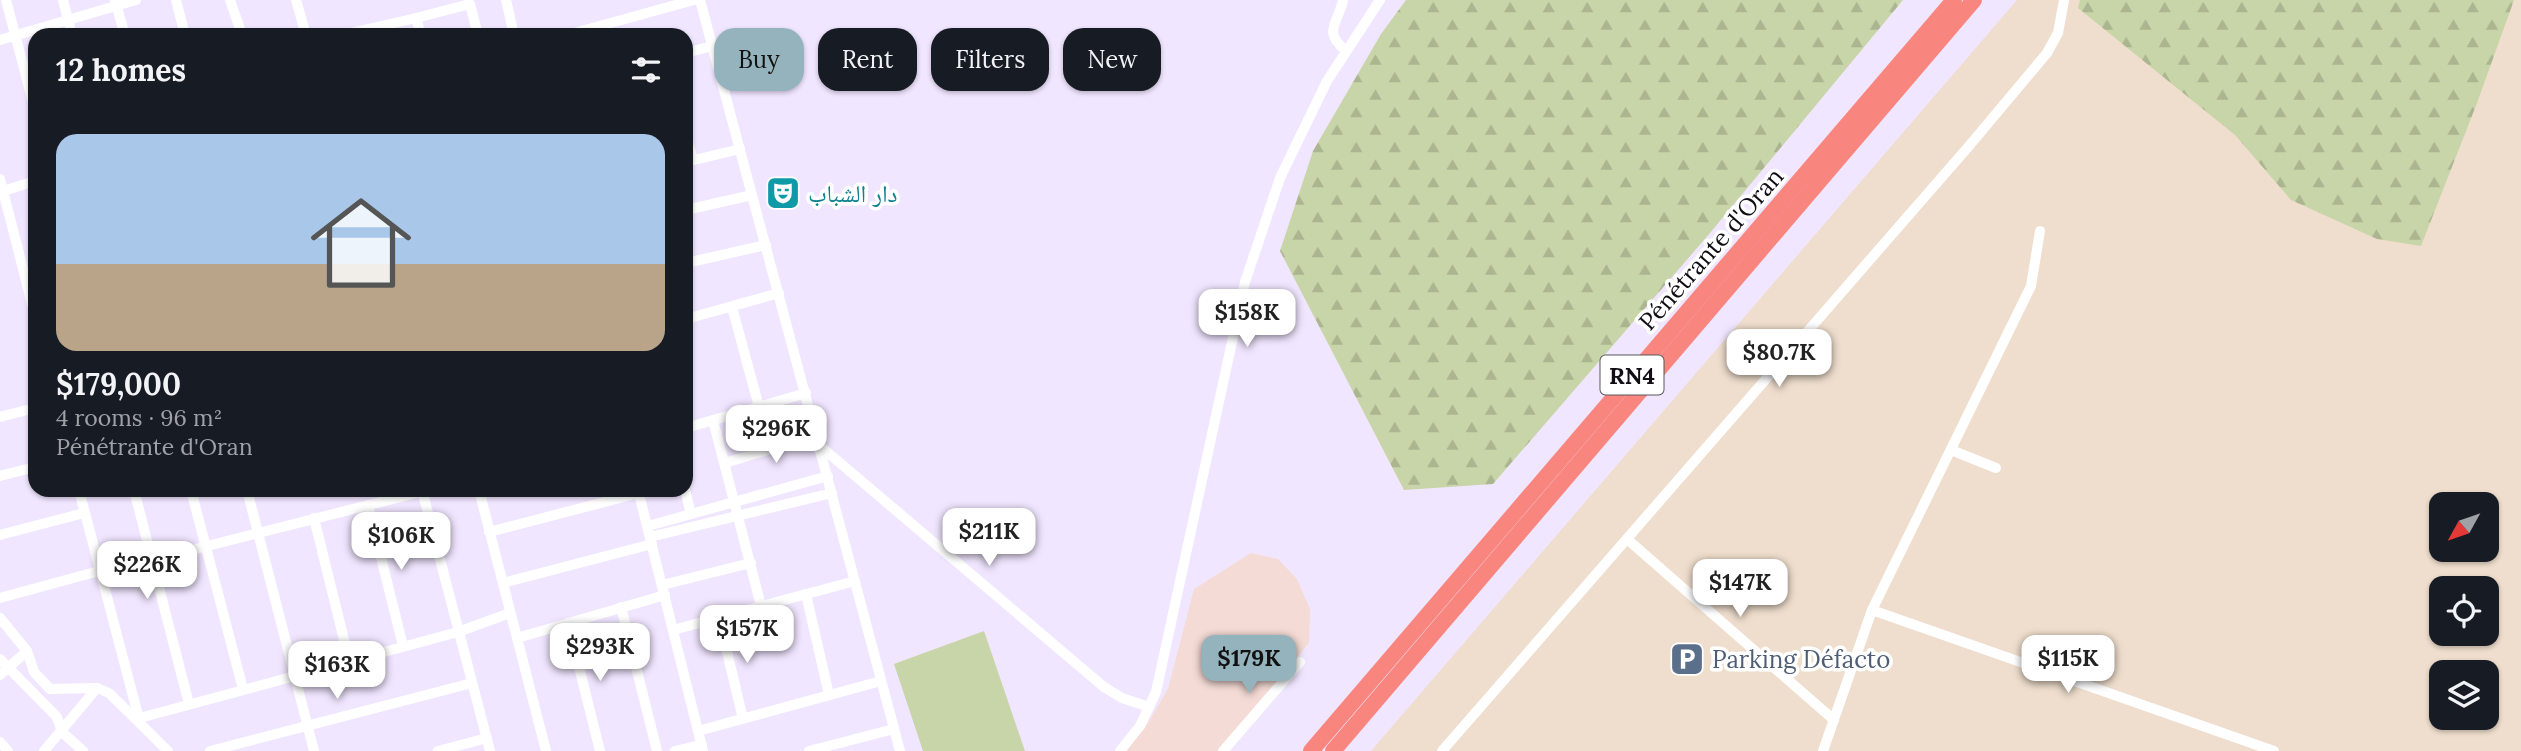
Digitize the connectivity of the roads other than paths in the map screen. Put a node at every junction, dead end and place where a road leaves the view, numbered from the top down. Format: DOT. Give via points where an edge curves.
graph roads {
  1 [pos="6,0"];
  2 [pos="63,0"];
  3 [pos="136,0"];
  4 [pos="176,0"];
  5 [pos="230,0"];
  6 [pos="296,0"];
  7 [pos="506,0"];
  8 [pos="694,0"];
  9 [pos="700,0"];
  10 [pos="1343,0"];
  11 [pos="1380,0"];
  12 [pos="1954,0"];
  13 [pos="1974,0"];
  14 [pos="2064,0"];
  15 [pos="116,3"];
  16 [pos="416,18"];
  17 [pos="68,20"];
  18 [pos="42,28"];
  19 [pos="70,28"];
  20 [pos="123,28"];
  21 [pos="184,28"];
  22 [pos="240,28"];
  23 [pos="304,28"];
  24 [pos="380,28"];
  25 [pos="419,28"];
  26 [pos="476,28"];
  27 [pos="512,28"];
  28 [pos="614,28"];
  29 [pos="28,32"];
  30 [pos="16,36"];
  31 [pos="0,40"];
  32 [pos="712,46"];
  33 [pos="693,51"];
  34 [pos="1346,51"];
  35 [pos="28,83"];
  36 [pos="740,149"];
  37 [pos="693,160"];
  38 [pos="0,179"];
  39 [pos="28,183"];
  40 [pos="2,192"];
  41 [pos="752,195"];
  42 [pos="693,209"];
  43 [pos="2040,231"];
  44 [pos="766,245"];
  45 [pos="693,261"];
  46 [pos="28,290"];
  47 [pos="779,293"];
  48 [pos="732,307"];
  49 [pos="693,316"];
  50 [pos="806,393"];
  51 [pos="759,407"];
  52 [pos="28,409"];
  53 [pos="0,415"];
  54 [pos="713,420"];
  55 [pos="693,426"];
  56 [pos="819,441"];
  57 [pos="1951,450"];
  58 [pos="725,464"];
  59 [pos="1996,468"];
  60 [pos="28,469"];
  61 [pos="828,475"];
  62 [pos="0,476"];
  63 [pos="832,493"];
  64 [pos="81,497"];
  65 [pos="136,497"];
  66 [pos="193,497"];
  67 [pos="249,497"];
  68 [pos="398,497"];
  69 [pos="426,497"];
  70 [pos="480,497"];
  71 [pos="619,497"];
  72 [pos="639,497"];
  73 [pos="687,497"];
  74 [pos="736,502"];
  75 [pos="368,505"];
  76 [pos="84,513"];
  77 [pos="691,514"];
  78 [pos="739,515"];
  79 [pos="314,518"];
  80 [pos="489,532"];
  81 [pos="258,533"];
  82 [pos="0,535"];
  83 [pos="650,536"];
  84 [pos="1627,539"];
  85 [pos="206,546"];
  86 [pos="152,560"];
  87 [pos="751,563"];
  88 [pos="99,571"];
  89 [pos="855,581"];
  90 [pos="503,583"];
  91 [pos="663,590"];
  92 [pos="806,594"];
  93 [pos="0,598"];
  94 [pos="761,606"];
  95 [pos="621,607"];
  96 [pos="1872,610"];
  97 [pos="510,613"];
  98 [pos="0,618"];
  99 [pos="719,618"];
  100 [pos="568,623"];
  101 [pos="673,630"];
  102 [pos="458,632"];
  103 [pos="517,638"];
  104 [pos="403,646"];
  105 [pos="27,651"];
  106 [pos="0,659"];
  107 [pos="349,660"];
  108 [pos="1300,662"];
  109 [pos="4,672"];
  110 [pos="294,675"];
  111 [pos="881,681"];
  112 [pos="472,683"];
  113 [pos="97,688"];
  114 [pos="243,689"];
  115 [pos="829,695"];
  116 [pos="190,704"];
  117 [pos="1149,707"];
  118 [pos="137,719"];
  119 [pos="743,719"];
  120 [pos="1834,720"];
  121 [pos="307,725"];
  122 [pos="894,729"];
  123 [pos="62,732"];
  124 [pos="698,732"];
  125 [pos="487,738"];
  126 [pos="0,742"];
  127 [pos="702,748"];
  128 [pos="8,751"];
  129 [pos="44,751"];
  130 [pos="83,751"];
  131 [pos="168,751"];
  132 [pos="211,751"];
  133 [pos="314,751"];
  134 [pos="438,751"];
  135 [pos="490,751"];
  136 [pos="546,751"];
  137 [pos="600,751"];
  138 [pos="657,751"];
  139 [pos="676,751"];
  140 [pos="809,751"];
  141 [pos="900,751"];
  142 [pos="1120,751"];
  143 [pos="1223,751"];
  144 [pos="1311,751"];
  145 [pos="1333,751"];
  146 [pos="1442,751"];
  147 [pos="1823,751"];
  148 [pos="2274,751"];
  1 -- 30 [label="street"];
  2 -- 17 [label="street"];
  3 -- 15 [label="street"];
  4 -- 21 [label="street"];
  5 -- 22 [label="street"];
  6 -- 23 [label="street"];
  7 -- 27 [label="street"];
  8 -- 28 [label="street"];
  9 -- 32 [label="street"];
  10 -- 34 [label="street" via="1332,30 1335,42"];
  11 -- 34 [label="street"];
  12 -- 144 [label="highway, Pénétrante d'Oran / RN4"];
  13 -- 145 [label="highway, Pénétrante d'Oran / RN4"];
  14 -- 84 [label="street" via="2057,33 2047,52"];
  15 -- 17 [label="street"];
  15 -- 20 [label="street"];
  16 -- 24 [label="street"];
  16 -- 25 [label="street"];
  16 -- 26 [label="street" via="470,4"];
  17 -- 18 [label="street"];
  17 -- 19 [label="street"];
  29 -- 30 [label="street"];
  30 -- 31 [label="street"];
  30 -- 35 [label="street"];
  32 -- 33 [label="street"];
  32 -- 36 [label="street"];
  34 -- 117 [label="street" via="1326,81 1280,178 1245,282 1156,692"];
  36 -- 37 [label="street"];
  36 -- 41 [label="street"];
  38 -- 40 [label="street"];
  39 -- 40 [label="street"];
  40 -- 46 [label="street"];
  41 -- 42 [label="street"];
  41 -- 44 [label="street"];
  43 -- 57 [label="street" via="2031,286"];
  44 -- 45 [label="street"];
  44 -- 47 [label="street"];
  47 -- 48 [label="street"];
  47 -- 50 [label="street"];
  48 -- 49 [label="street"];
  48 -- 51 [label="street"];
  50 -- 51 [label="street"];
  50 -- 56 [label="street"];
  51 -- 54 [label="street"];
  52 -- 53 [label="street"];
  54 -- 55 [label="street"];
  54 -- 58 [label="street"];
  56 -- 58 [label="street"];
  56 -- 61 [label="street"];
  56 -- 117 [label="street" via="1104,687"];
  57 -- 59 [label="street"];
  57 -- 96 [label="street"];
  58 -- 74 [label="street"];
  60 -- 62 [label="street"];
  61 -- 63 [label="street"];
  61 -- 74 [label="street"];
  63 -- 78 [label="street"];
  63 -- 89 [label="street"];
  64 -- 76 [label="street"];
  65 -- 86 [label="street"];
  66 -- 85 [label="street"];
  67 -- 81 [label="street"];
  68 -- 75 [label="street"];
  69 -- 102 [label="street"];
  70 -- 80 [label="street"];
  71 -- 80 [label="street"];
  72 -- 83 [label="street"];
  73 -- 77 [label="street"];
  74 -- 77 [label="street"];
  74 -- 78 [label="street"];
  75 -- 79 [label="street"];
  75 -- 104 [label="street"];
  76 -- 82 [label="street"];
  76 -- 88 [label="street"];
  77 -- 83 [label="street"];
  78 -- 83 [label="street"];
  78 -- 87 [label="street"];
  79 -- 81 [label="street"];
  79 -- 107 [label="street"];
  80 -- 90 [label="street"];
  81 -- 85 [label="street"];
  81 -- 110 [label="street"];
  83 -- 90 [label="street"];
  83 -- 91 [label="street"];
  84 -- 120 [label="street"];
  84 -- 146 [label="street"];
  85 -- 86 [label="street"];
  85 -- 114 [label="street"];
  86 -- 88 [label="street"];
  86 -- 116 [label="street"];
  87 -- 91 [label="street"];
  87 -- 94 [label="street"];
  88 -- 93 [label="street"];
  88 -- 118 [label="street"];
  89 -- 92 [label="street"];
  89 -- 111 [label="street"];
  90 -- 97 [label="street"];
  91 -- 95 [label="street"];
  91 -- 101 [label="street"];
  92 -- 94 [label="street"];
  92 -- 115 [label="street"];
  94 -- 99 [label="street"];
  95 -- 100 [label="street"];
  95 -- 138 [label="street"];
  96 -- 120 [label="street"];
  96 -- 148 [label="street"];
  97 -- 102 [label="street"];
  97 -- 103 [label="street"];
  98 -- 105 [label="street"];
  99 -- 101 [label="street"];
  99 -- 119 [label="street"];
  100 -- 103 [label="street"];
  100 -- 137 [label="street"];
  101 -- 124 [label="street"];
  102 -- 104 [label="street"];
  102 -- 112 [label="street"];
  103 -- 136 [label="street"];
  104 -- 107 [label="street"];
  105 -- 109 [label="street"];
  105 -- 113 [label="street" via="34,672 50,689"];
  106 -- 109 [label="street"];
  107 -- 110 [label="street"];
  108 -- 143 [label="street"];
  109 -- 123 [label="street" via="57,717"];
  110 -- 114 [label="street"];
  110 -- 121 [label="street"];
  111 -- 115 [label="street"];
  111 -- 122 [label="street"];
  112 -- 121 [label="street"];
  112 -- 125 [label="street"];
  113 -- 118 [label="street"];
  113 -- 123 [label="street"];
  114 -- 116 [label="street"];
  115 -- 119 [label="street"];
  116 -- 118 [label="street"];
  117 -- 142 [label="street"];
  118 -- 131 [label="street"];
  119 -- 124 [label="street"];
  120 -- 147 [label="street"];
  121 -- 132 [label="street"];
  121 -- 133 [label="street"];
  122 -- 140 [label="street"];
  122 -- 141 [label="street"];
  123 -- 129 [label="street"];
  123 -- 130 [label="street"];
  124 -- 127 [label="street"];
  125 -- 134 [label="street"];
  125 -- 135 [label="street"];
  126 -- 128 [label="street"];
  127 -- 139 [label="street"];
}
